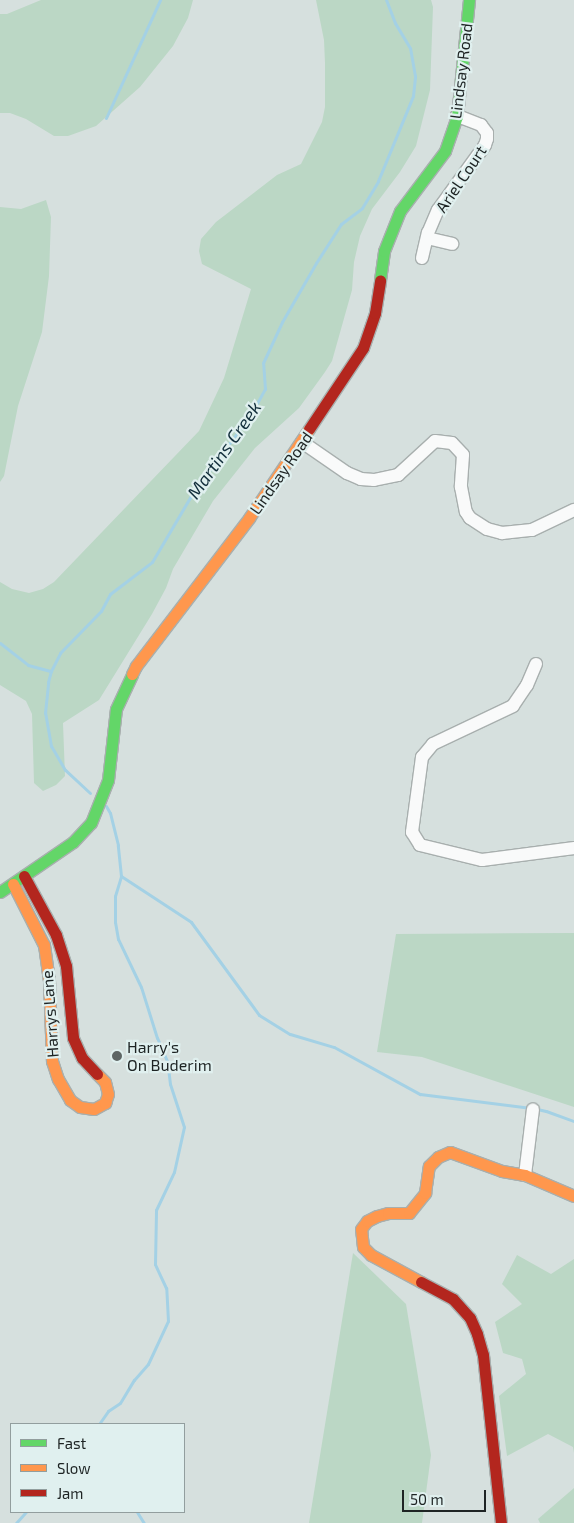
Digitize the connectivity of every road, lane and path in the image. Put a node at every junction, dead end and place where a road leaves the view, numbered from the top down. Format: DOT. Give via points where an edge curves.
graph roads {
  1 [pos="469,0"];
  2 [pos="458,116"];
  3 [pos="427,238"];
  4 [pos="452,244"];
  5 [pos="422,258"];
  6 [pos="302,442"];
  7 [pos="574,510"];
  8 [pos="536,664"];
  9 [pos="574,848"];
  10 [pos="24,876"];
  11 [pos="13,884"];
  12 [pos="0,892"];
  13 [pos="533,1109"];
  14 [pos="525,1175"];
  15 [pos="574,1196"];
  16 [pos="501,1523"];
  1 -- 2 [label="street, Lindsay Road"];
  2 -- 3 [label="street, Ariel Court" via="484,128 487,139 438,210"];
  2 -- 6 [label="street, Lindsay Road" via="445,151 400,211 393,226 384,251 375,313 363,348"];
  3 -- 4 [label="street"];
  3 -- 5 [label="street, Ariel Court"];
  6 -- 7 [label="street" via="347,473 374,480 398,476 435,441 452,442 463,455 461,487 466,512 478,524 494,531 516,533 532,530"];
  6 -- 10 [label="street, Lindsay Road" via="249,518 136,666 116,709 108,780 91,823 73,842"];
  8 -- 9 [label="street" via="513,706 433,744 422,757 412,832 420,845 482,860"];
  10 -- 11 [label="street, Lindsay Road"];
  10 -- 11 [label="street, Harrys Lane" via="56,935 66,966 73,1038 82,1058 105,1082 108,1094 105,1103 94,1109 80,1107 70,1100 58,1079 52,1061 49,980 44,945"];
  11 -- 12 [label="street, Lindsay Road"];
  13 -- 14 [label="street"];
  14 -- 15 [label="street"];
  14 -- 16 [label="street" via="502,1171 450,1152 429,1166 425,1193 409,1213 377,1216 361,1229 363,1247 371,1255 453,1299 470,1318 482,1355"];
}
